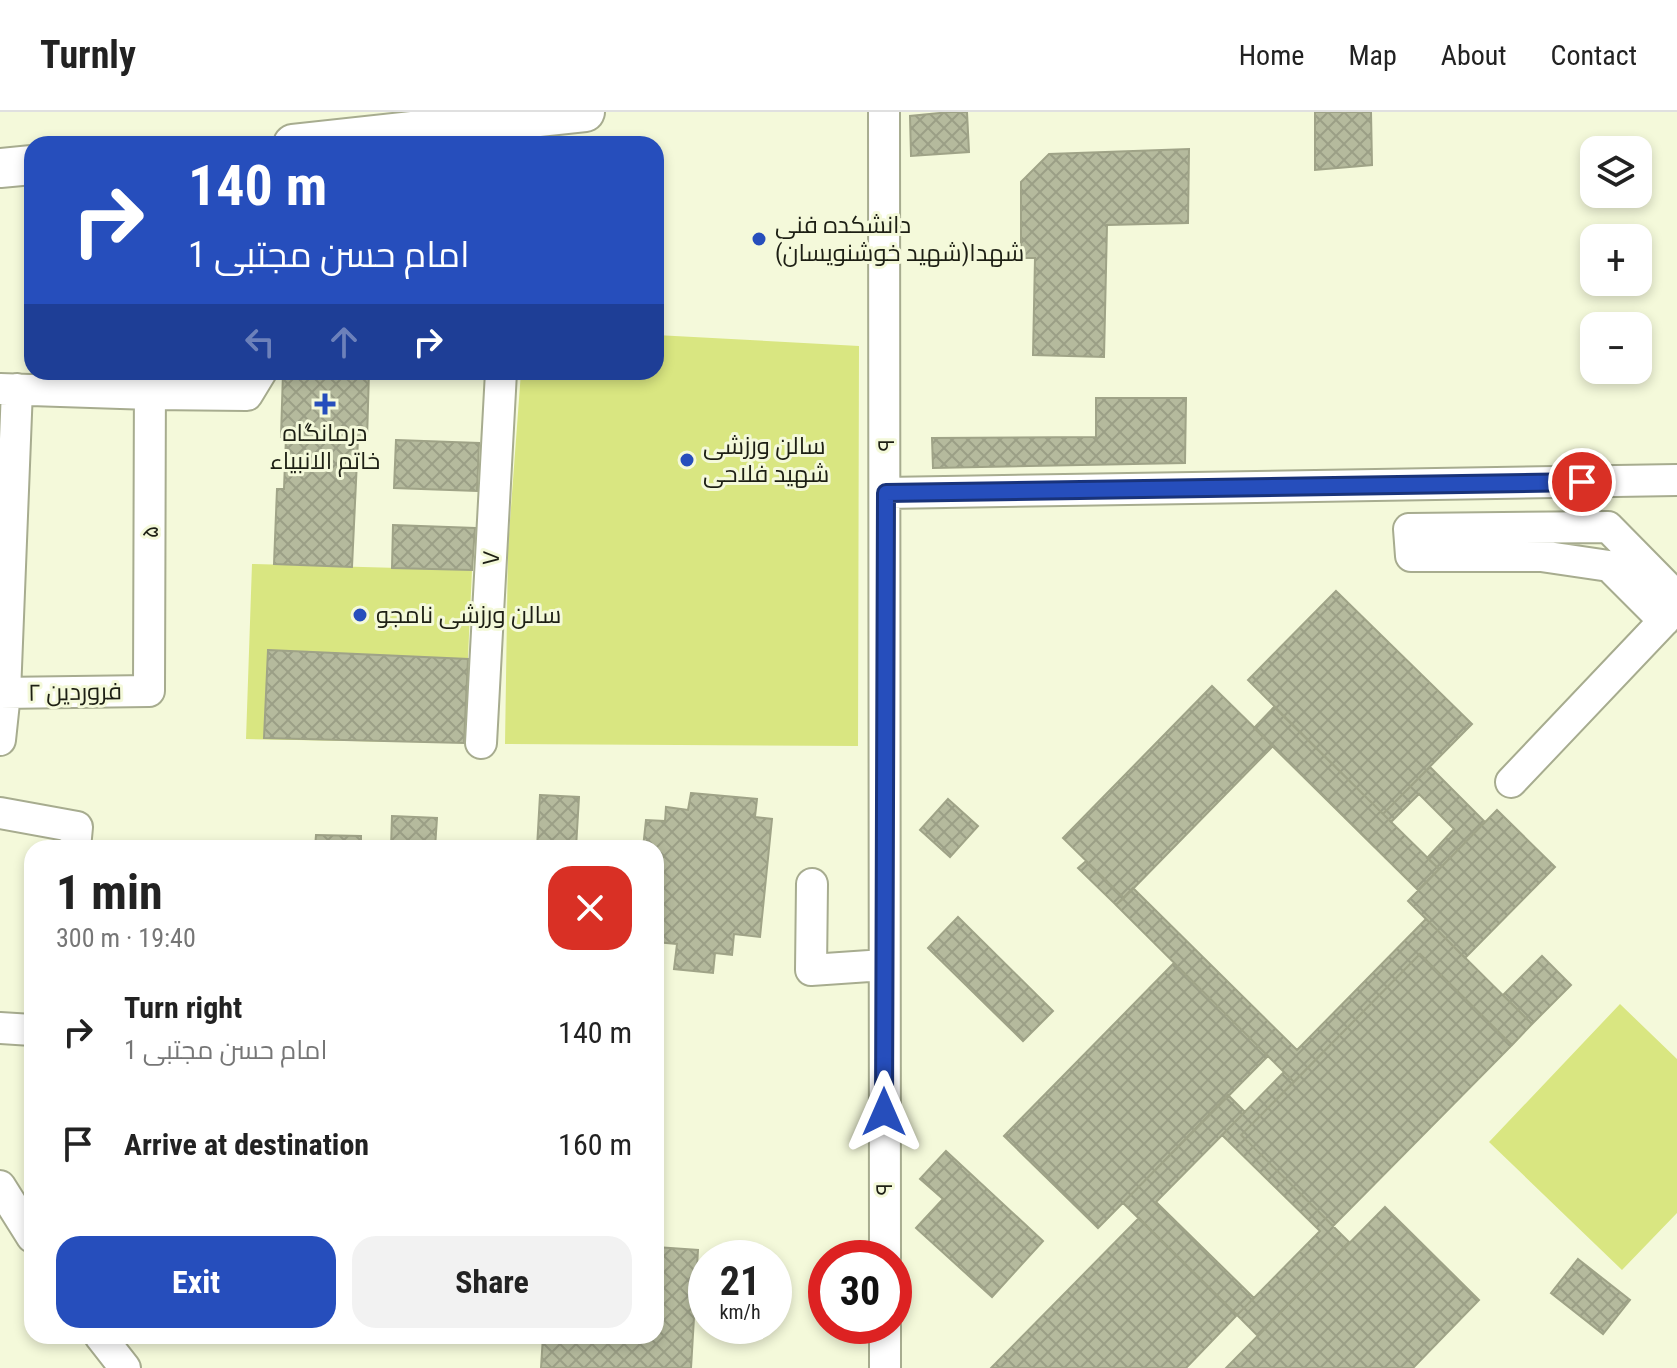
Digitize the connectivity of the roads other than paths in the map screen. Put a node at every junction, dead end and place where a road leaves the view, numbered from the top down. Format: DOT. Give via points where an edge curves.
graph roads {
  1 [pos="585,112"];
  2 [pos="884,112"];
  3 [pos="513,132"];
  4 [pos="452,135"];
  5 [pos="24,166"];
  6 [pos="0,168"];
  7 [pos="256,380"];
  8 [pos="500,380"];
  9 [pos="151,383"];
  10 [pos="9,389"];
  11 [pos="1677,480"];
  12 [pos="886,493"];
  13 [pos="1673,609"];
  14 [pos="149,691"];
  15 [pos="2,693"];
  16 [pos="0,740"];
  17 [pos="481,743"];
  18 [pos="1511,782"];
  19 [pos="0,813"];
  20 [pos="76,840"];
  21 [pos="812,884"];
  22 [pos="884,965"];
  23 [pos="0,1028"];
  24 [pos="24,1030"];
  25 [pos="0,1186"];
  26 [pos="24,1224"];
  27 [pos="885,1240"];
  28 [pos="106,1344"];
  29 [pos="885,1344"];
  30 [pos="125,1368"];
  31 [pos="885,1368"];
  1 -- 3 [label="main road"];
  2 -- 12 [label="street, ۹"];
  3 -- 4 [label="main road"];
  5 -- 6 [label="main road"];
  7 -- 9 [label="street" via="247,395"];
  8 -- 17 [label="street, ۷" via="485,507 500,548 477,660"];
  9 -- 10 [label="street"];
  9 -- 14 [label="street, ۵"];
  10 -- 15 [label="street"];
  11 -- 12 [label="street"];
  12 -- 22 [label="street, ۹"];
  13 -- 13 [label="street" via="1608,527 1409,529 1411,556 1541,556 1609,566"];
  13 -- 18 [label="street"];
  14 -- 15 [label="street, فروردین ۲"];
  15 -- 16 [label="street"];
  19 -- 20 [label="street" via="77,827"];
  21 -- 22 [label="street" via="811,970"];
  22 -- 27 [label="street, ۹"];
  23 -- 24 [label="street"];
  25 -- 26 [label="street"];
  28 -- 30 [label="street"];
  29 -- 31 [label="street"];
}
